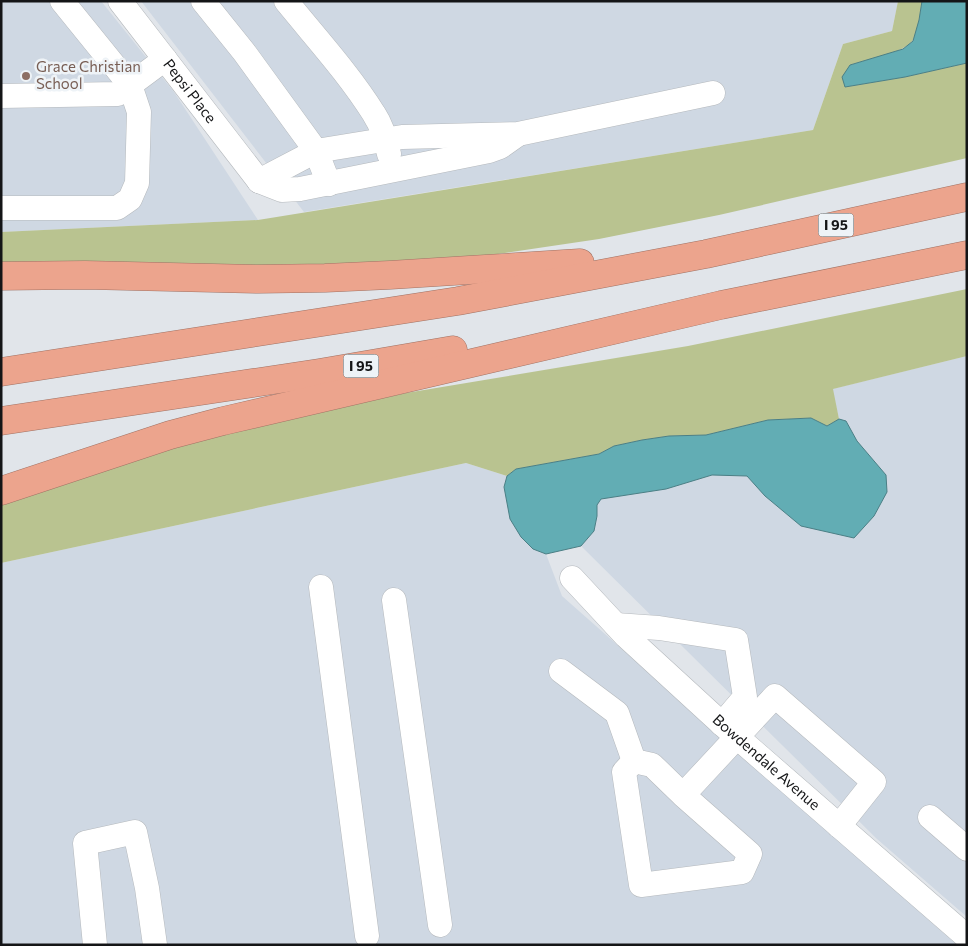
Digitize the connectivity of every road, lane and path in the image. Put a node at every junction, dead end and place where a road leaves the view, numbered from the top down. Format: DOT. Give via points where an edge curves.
graph roads {
  1 [pos="62,1"];
  2 [pos="120,1"];
  3 [pos="203,1"];
  4 [pos="286,1"];
  5 [pos="165,59"];
  6 [pos="130,85"];
  7 [pos="713,94"];
  8 [pos="1,96"];
  9 [pos="518,134"];
  10 [pos="386,139"];
  11 [pos="316,152"];
  12 [pos="392,170"];
  13 [pos="259,181"];
  14 [pos="329,184"];
  15 [pos="967,197"];
  16 [pos="1,208"];
  17 [pos="706,254"];
  18 [pos="967,255"];
  19 [pos="1,276"];
  20 [pos="721,305"];
  21 [pos="1,372"];
  22 [pos="1,421"];
  23 [pos="1,491"];
  24 [pos="572,578"];
  25 [pos="321,587"];
  26 [pos="394,600"];
  27 [pos="616,625"];
  28 [pos="561,671"];
  29 [pos="729,730"];
  30 [pos="634,761"];
  31 [pos="683,795"];
  32 [pos="930,817"];
  33 [pos="839,826"];
  34 [pos="967,849"];
  35 [pos="367,936"];
  36 [pos="441,936"];
  37 [pos="967,937"];
  38 [pos="96,945"];
  39 [pos="155,945"];
  1 -- 6 [label="street"];
  2 -- 5 [label="street, Pepsi Place"];
  3 -- 11 [label="street"];
  4 -- 10 [label="street" via="353,84 375,115"];
  5 -- 6 [label="street"];
  5 -- 13 [label="street, Pepsi Place"];
  6 -- 8 [label="street" via="118,94"];
  6 -- 16 [label="street" via="139,112 137,183 130,199 117,208"];
  7 -- 9 [label="street"];
  9 -- 10 [label="street"];
  9 -- 12 [label="street" via="489,151"];
  10 -- 11 [label="street"];
  10 -- 12 [label="street"];
  11 -- 13 [label="street"];
  11 -- 14 [label="street"];
  12 -- 14 [label="street"];
  13 -- 14 [label="street" via="282,190"];
  15 -- 17 [label="highway, I 95"];
  17 -- 19 [label="highway" via="325,278"];
  17 -- 21 [label="highway, I 95" via="409,309"];
  18 -- 20 [label="highway, I 95"];
  20 -- 22 [label="highway, I 95" via="319,373"];
  20 -- 23 [label="highway" via="224,421"];
  24 -- 27 [label="street, Bowdendale Avenue"];
  25 -- 35 [label="street"];
  26 -- 36 [label="street"];
  27 -- 29 [label="street, Bowdendale Avenue"];
  27 -- 29 [label="street" via="736,640 745,697"];
  28 -- 30 [label="street" via="618,713"];
  29 -- 31 [label="street"];
  29 -- 33 [label="street, Bowdendale Avenue"];
  29 -- 33 [label="street" via="775,696 874,782"];
  30 -- 31 [label="street" via="652,765"];
  30 -- 31 [label="street" via="624,772 641,885 742,872 750,854"];
  32 -- 34 [label="street"];
  33 -- 37 [label="street, Bowdendale Avenue"];
  38 -- 39 [label="street" via="85,843 136,832"];
}
